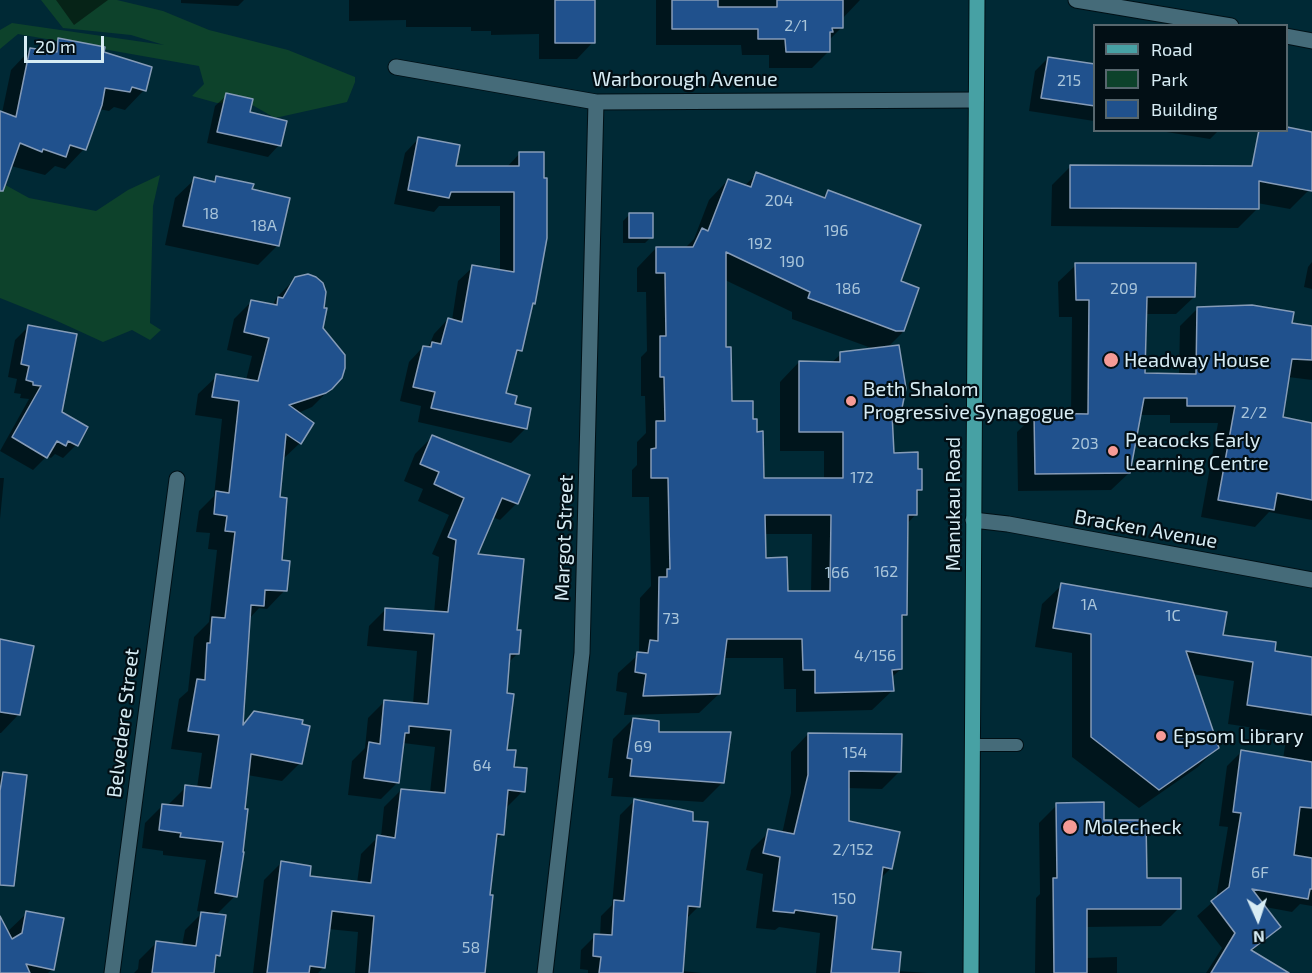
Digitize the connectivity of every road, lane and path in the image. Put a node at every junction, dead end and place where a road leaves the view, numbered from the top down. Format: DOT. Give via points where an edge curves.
graph roads {
  1 [pos="977,0"];
  2 [pos="1076,0"];
  3 [pos="1219,24"];
  4 [pos="1288,36"];
  5 [pos="1312,41"];
  6 [pos="396,67"];
  7 [pos="976,100"];
  8 [pos="596,102"];
  9 [pos="177,479"];
  10 [pos="973,520"];
  11 [pos="1312,580"];
  12 [pos="972,745"];
  13 [pos="1017,745"];
  14 [pos="112,973"];
  15 [pos="545,973"];
  16 [pos="970,973"];
  1 -- 7 [label="main road, Manukau Road"];
  2 -- 3 [label="street"];
  4 -- 5 [label="street"];
  6 -- 8 [label="street, Warborough Avenue"];
  7 -- 8 [label="street, Warborough Avenue"];
  7 -- 10 [label="main road, Manukau Road"];
  8 -- 15 [label="street, Margot Street" via="582,653"];
  9 -- 14 [label="street, Belvedere Street"];
  10 -- 11 [label="street, Bracken Avenue"];
  10 -- 12 [label="main road, Manukau Road"];
  12 -- 13 [label="lane"];
  12 -- 16 [label="main road, Manukau Road"];
}
